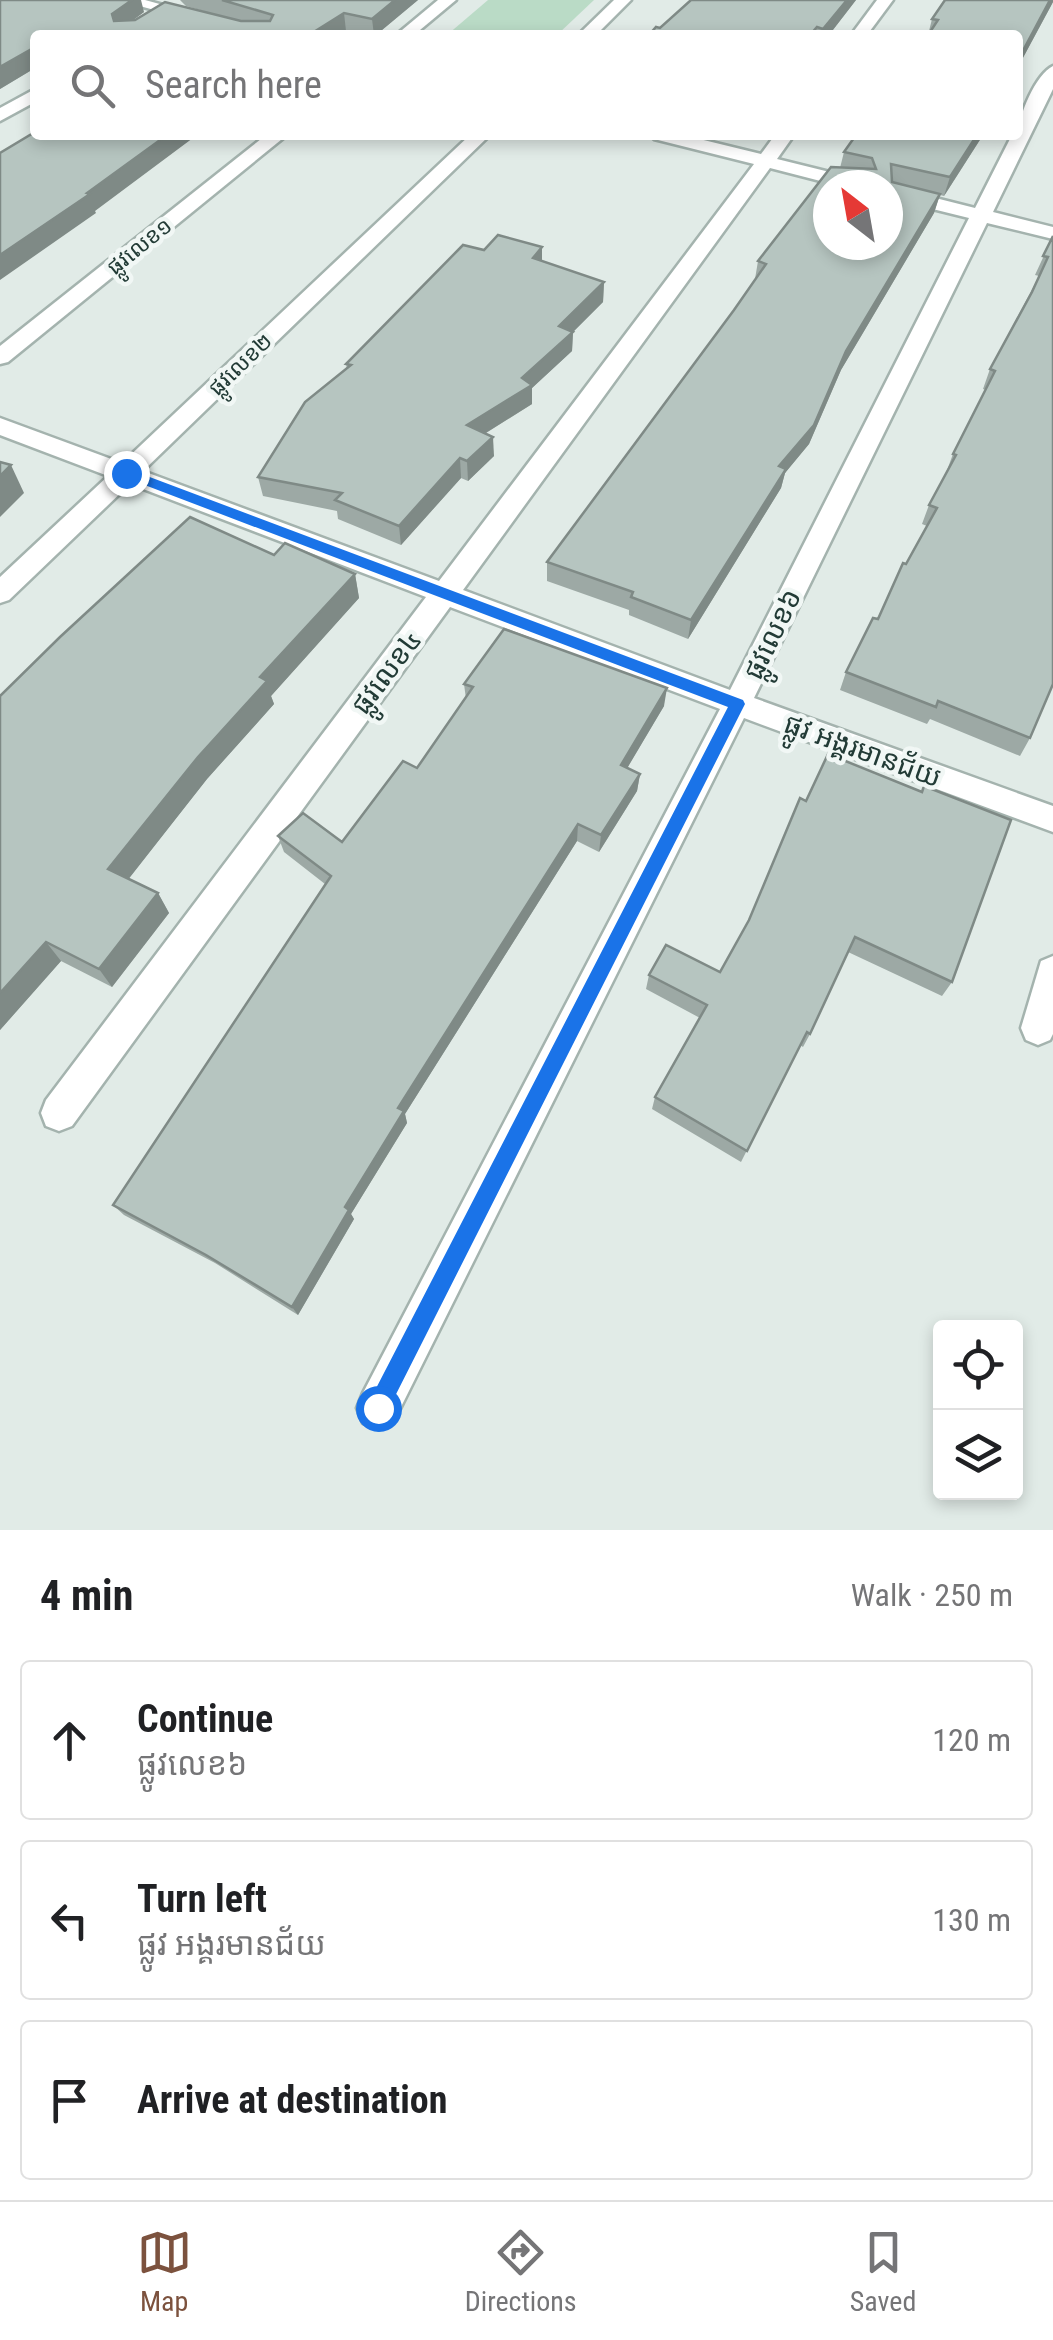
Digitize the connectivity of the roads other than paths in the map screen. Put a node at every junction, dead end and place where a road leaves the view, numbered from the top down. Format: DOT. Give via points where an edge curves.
graph roads {
  1 [pos="126,0"];
  2 [pos="182,0"];
  3 [pos="448,0"];
  4 [pos="623,0"];
  5 [pos="885,0"];
  6 [pos="166,10"];
  7 [pos="140,27"];
  8 [pos="245,30"];
  9 [pos="410,30"];
  10 [pos="591,30"];
  11 [pos="863,30"];
  12 [pos="1053,71"];
  13 [pos="30,97"];
  14 [pos="0,116"];
  15 [pos="1023,129"];
  16 [pos="272,140"];
  17 [pos="476,140"];
  18 [pos="680,140"];
  19 [pos="781,140"];
  20 [pos="1017,140"];
  21 [pos="766,162"];
  22 [pos="813,174"];
  23 [pos="903,196"];
  24 [pos="978,215"];
  25 [pos="1053,233"];
  26 [pos="0,357"];
  27 [pos="0,426"];
  28 [pos="126,473"];
  29 [pos="0,593"];
  30 [pos="445,593"];
  31 [pos="737,704"];
  32 [pos="1053,819"];
  33 [pos="1053,972"];
  34 [pos="1038,1028"];
  35 [pos="59,1113"];
  36 [pos="378,1408"];
  1 -- 6 [label="street"];
  2 -- 6 [label="street"];
  3 -- 9 [label="street"];
  4 -- 10 [label="street"];
  5 -- 11 [label="street"];
  6 -- 7 [label="street"];
  6 -- 8 [label="street"];
  12 -- 15 [label="street, ផ្លូវលេខ៦"];
  13 -- 14 [label="street"];
  16 -- 26 [label="street, ផ្លូវលេខ១"];
  17 -- 28 [label="street, ផ្លូវលេខ២"];
  18 -- 21 [label="street"];
  19 -- 21 [label="street, ផ្លូវលេខ៤"];
  20 -- 24 [label="street, ផ្លូវលេខ៦"];
  21 -- 22 [label="street"];
  21 -- 30 [label="street, ផ្លូវលេខ៤"];
  23 -- 24 [label="street"];
  24 -- 25 [label="street"];
  24 -- 31 [label="street, ផ្លូវលេខ៦"];
  27 -- 28 [label="street, ផ្លូវ អង្គរមានជ័យ"];
  28 -- 29 [label="street, ផ្លូវលេខ២"];
  28 -- 30 [label="street, ផ្លូវ អង្គរមានជ័យ"];
  30 -- 31 [label="street, ផ្លូវ អង្គរមានជ័យ"];
  30 -- 35 [label="street, ផ្លូវលេខ៤"];
  31 -- 32 [label="street, ផ្លូវ អង្គរមានជ័យ"];
  31 -- 36 [label="street, ផ្លូវលេខ៦"];
  33 -- 34 [label="street"];
}
